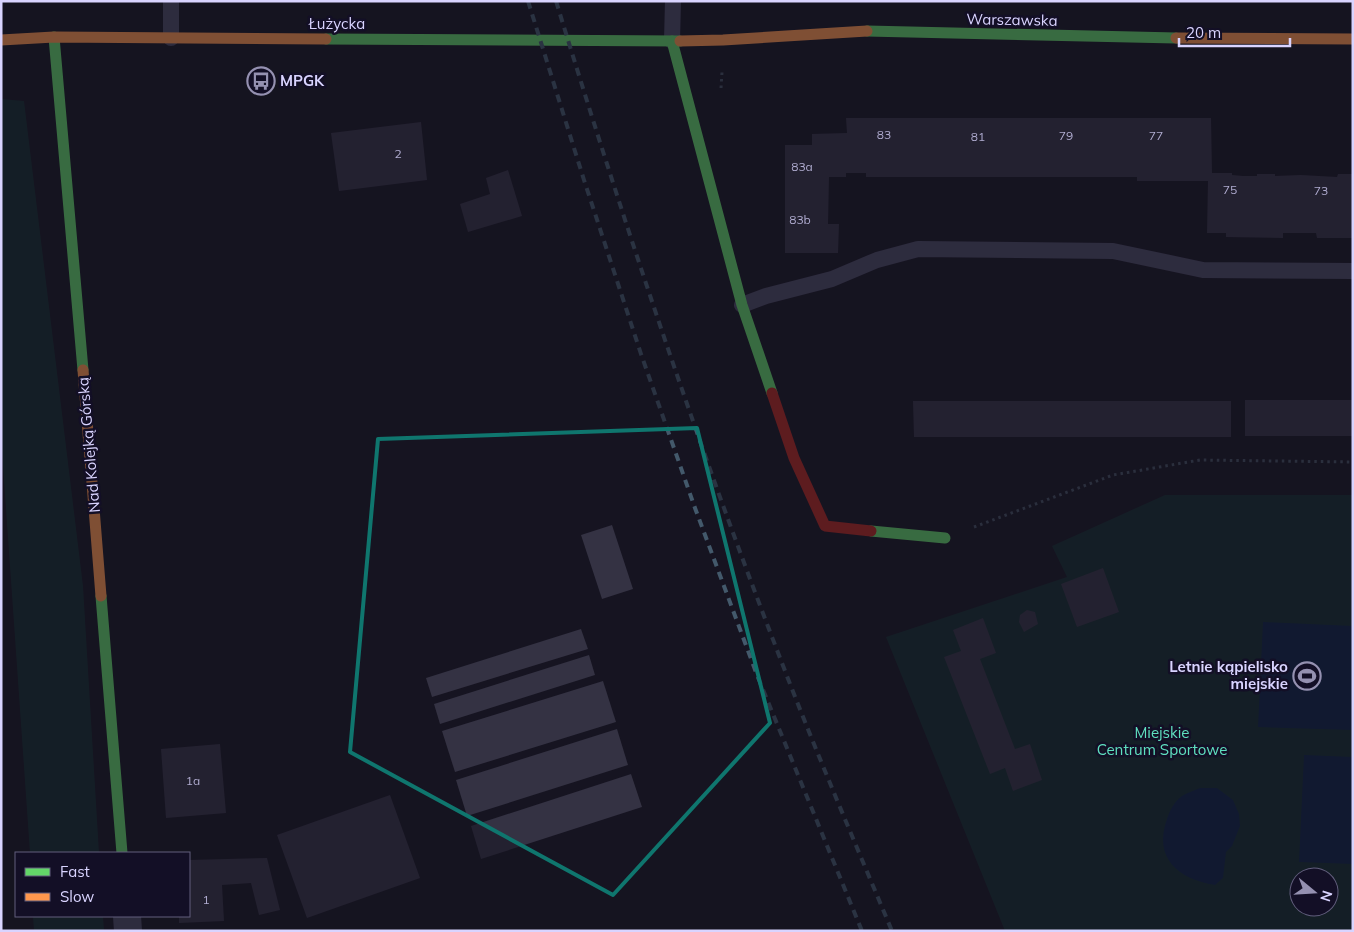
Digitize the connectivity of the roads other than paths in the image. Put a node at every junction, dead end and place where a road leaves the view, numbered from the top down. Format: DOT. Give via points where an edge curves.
graph roads {
  1 [pos="171,1"];
  2 [pos="673,1"];
  3 [pos="54,37"];
  4 [pos="171,38"];
  5 [pos="1353,39"];
  6 [pos="1,40"];
  7 [pos="672,41"];
  8 [pos="1353,271"];
  9 [pos="742,306"];
  10 [pos="945,538"];
  11 [pos="122,852"];
  12 [pos="127,917"];
  13 [pos="128,931"];
  1 -- 4 [label="lane"];
  2 -- 7 [label="lane"];
  3 -- 4 [label="street, Łużycka"];
  3 -- 6 [label="street, Łużycka"];
  3 -- 11 [label="street, Nad Kolejką Górską"];
  4 -- 7 [label="street, Łużycka"];
  5 -- 7 [label="street, Warszawska" via="864,31"];
  7 -- 9 [label="street"];
  8 -- 9 [label="lane" via="1203,270 1113,251 918,249"];
  9 -- 10 [label="street" via="794,458 825,526"];
  12 -- 13 [label="street"];
}
